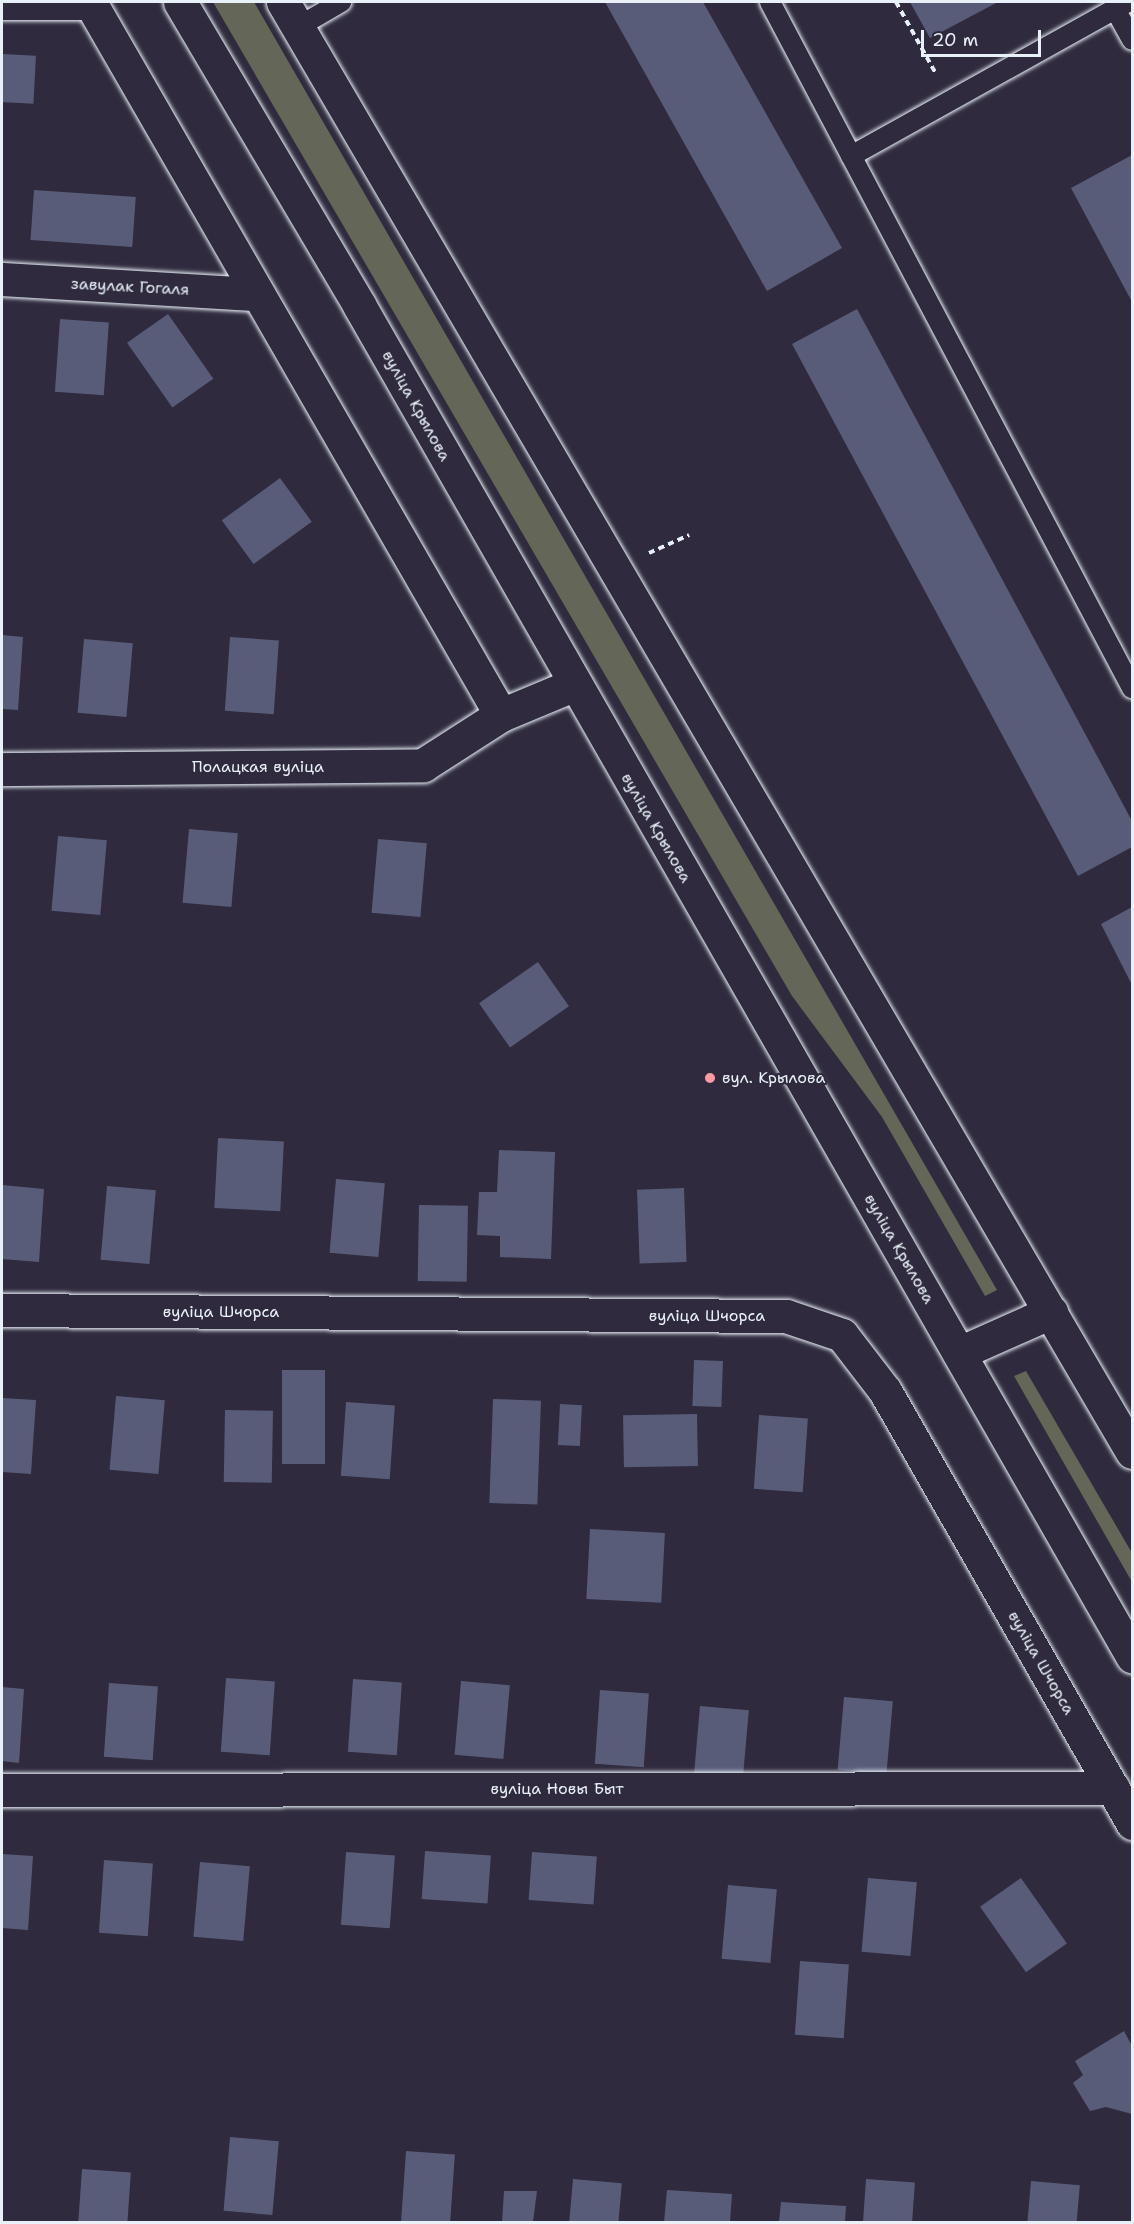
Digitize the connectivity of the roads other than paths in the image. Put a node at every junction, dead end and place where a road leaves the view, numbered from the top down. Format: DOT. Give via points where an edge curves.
graph roads {
  1 [pos="91,2"];
  2 [pos="180,2"];
  3 [pos="341,2"];
  4 [pos="770,2"];
  5 [pos="2,3"];
  6 [pos="1122,5"];
  7 [pos="290,14"];
  8 [pos="1132,40"];
  9 [pos="851,156"];
  10 [pos="2,279"];
  11 [pos="258,294"];
  12 [pos="573,685"];
  13 [pos="1132,688"];
  14 [pos="501,715"];
  15 [pos="2,769"];
  16 [pos="2,1310"];
  17 [pos="1051,1312"];
  18 [pos="959,1353"];
  19 [pos="1132,1452"];
  20 [pos="1132,1656"];
  21 [pos="1113,1788"];
  22 [pos="2,1790"];
  23 [pos="1132,1823"];
  1 -- 5 [label="street"];
  1 -- 11 [label="street"];
  2 -- 12 [label="street, вуліца Крылова" via="353,295"];
  3 -- 7 [label="lane"];
  4 -- 9 [label="lane"];
  6 -- 8 [label="lane"];
  6 -- 9 [label="lane"];
  7 -- 17 [label="street"];
  9 -- 13 [label="lane"];
  10 -- 11 [label="street, завулак Гогаля"];
  11 -- 14 [label="street"];
  12 -- 14 [label="street, Полацкая вуліца"];
  12 -- 18 [label="street, вуліца Крылова"];
  14 -- 15 [label="street, Полацкая вуліца" via="423,765"];
  16 -- 21 [label="street, вуліца Шчорса" via="786,1316 842,1335 885,1391"];
  17 -- 18 [label="street"];
  17 -- 19 [label="street"];
  18 -- 20 [label="street, вуліца Крылова"];
  21 -- 22 [label="street, вуліца Новы Быт"];
  21 -- 23 [label="street, вуліца Шчорса"];
}
